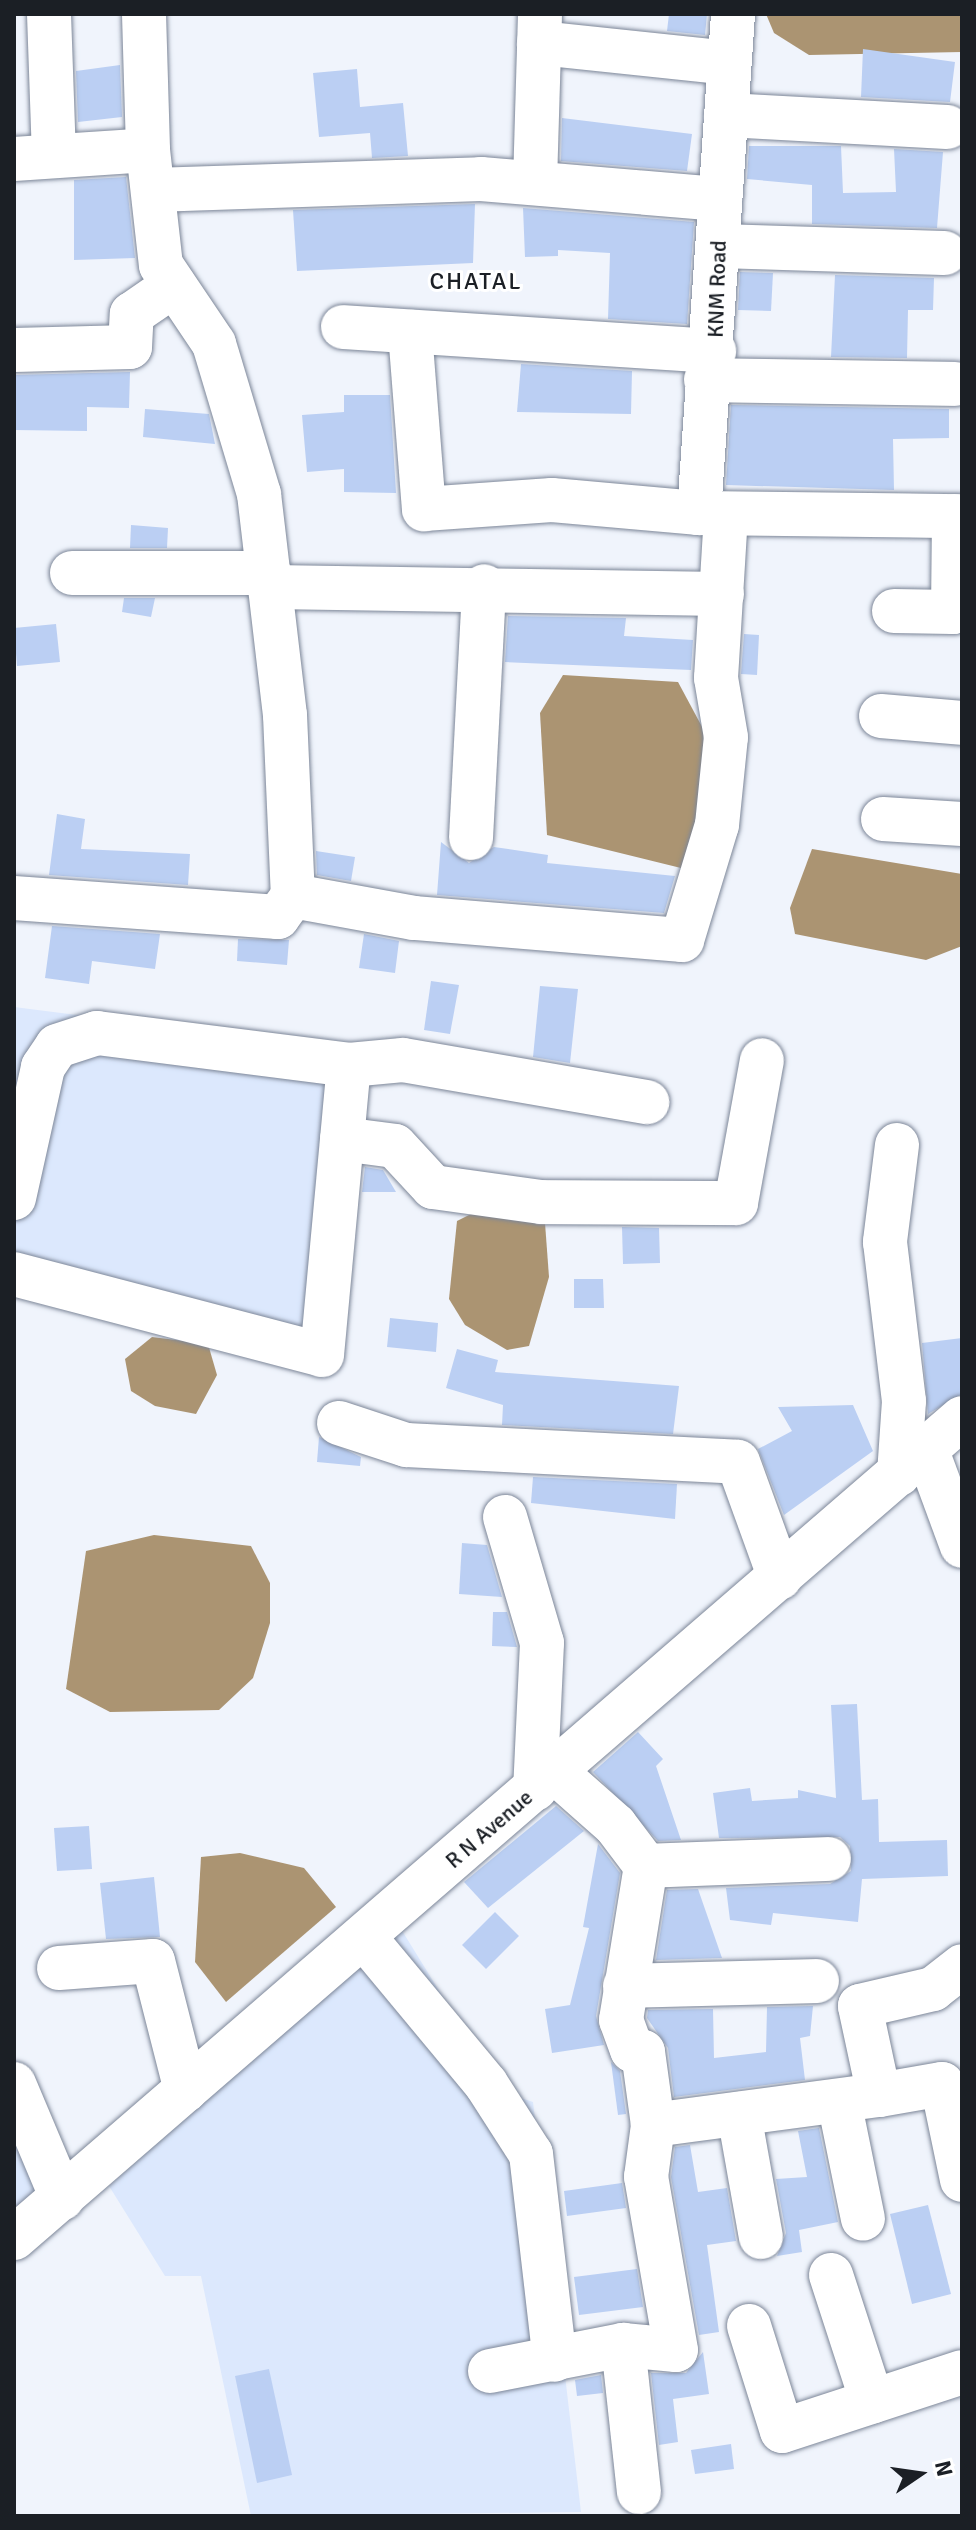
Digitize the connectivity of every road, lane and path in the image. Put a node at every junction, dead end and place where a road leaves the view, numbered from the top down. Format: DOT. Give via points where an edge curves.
graph roads {
  1 [pos="49,14"];
  2 [pos="144,14"];
  3 [pos="733,14"];
  4 [pos="539,29"];
  5 [pos="728,63"];
  6 [pos="726,115"];
  7 [pos="948,127"];
  8 [pos="34,158"];
  9 [pos="151,170"];
  10 [pos="535,183"];
  11 [pos="720,199"];
  12 [pos="718,246"];
  13 [pos="945,253"];
  14 [pos="174,285"];
  15 [pos="343,327"];
  16 [pos="410,332"];
  17 [pos="14,350"];
  18 [pos="710,366"];
  19 [pos="955,384"];
  20 [pos="712,513"];
  21 [pos="958,516"];
  22 [pos="72,573"];
  23 [pos="270,580"];
  24 [pos="484,586"];
  25 [pos="722,594"];
  26 [pos="894,611"];
  27 [pos="881,716"];
  28 [pos="962,723"];
  29 [pos="883,819"];
  30 [pos="962,824"];
  31 [pos="471,838"];
  32 [pos="293,896"];
  33 [pos="14,898"];
  34 [pos="762,1060"];
  35 [pos="349,1065"];
  36 [pos="647,1102"];
  37 [pos="342,1139"];
  38 [pos="897,1145"];
  39 [pos="14,1198"];
  40 [pos="14,1274"];
  41 [pos="962,1418"];
  42 [pos="339,1423"];
  43 [pos="913,1463"];
  44 [pos="505,1517"];
  45 [pos="962,1546"];
  46 [pos="780,1578"];
  47 [pos="545,1780"];
  48 [pos="829,1859"];
  49 [pos="646,1866"];
  50 [pos="364,1937"];
  51 [pos="962,1966"];
  52 [pos="59,1968"];
  53 [pos="817,1981"];
  54 [pos="625,1986"];
  55 [pos="14,2084"];
  56 [pos="186,2090"];
  57 [pos="859,2098"];
  58 [pos="739,2114"];
  59 [pos="653,2125"];
  60 [pos="962,2180"];
  61 [pos="62,2198"];
  62 [pos="863,2219"];
  63 [pos="761,2237"];
  64 [pos="14,2238"];
  65 [pos="831,2275"];
  66 [pos="749,2326"];
  67 [pos="623,2345"];
  68 [pos="555,2360"];
  69 [pos="490,2371"];
  70 [pos="962,2372"];
  71 [pos="872,2401"];
  72 [pos="639,2492"];
  1 -- 8 [label="street"];
  2 -- 9 [label="street"];
  3 -- 5 [label="street, KNM Road"];
  4 -- 5 [label="street"];
  4 -- 10 [label="street"];
  5 -- 6 [label="street, KNM Road"];
  6 -- 7 [label="street"];
  6 -- 11 [label="street, KNM Road"];
  8 -- 9 [label="street"];
  9 -- 10 [label="street"];
  9 -- 14 [label="street" via="161,265"];
  10 -- 11 [label="street"];
  11 -- 12 [label="street, KNM Road"];
  12 -- 13 [label="street"];
  12 -- 18 [label="street, KNM Road"];
  14 -- 17 [label="street" via="132,314 130,347"];
  14 -- 23 [label="street" via="214,344 259,494"];
  15 -- 16 [label="street"];
  16 -- 18 [label="street"];
  16 -- 20 [label="street" via="424,509 552,500"];
  18 -- 19 [label="street"];
  18 -- 20 [label="street, KNM Road"];
  20 -- 21 [label="street"];
  20 -- 25 [label="street, KNM Road"];
  21 -- 26 [label="street" via="953,612"];
  22 -- 23 [label="street"];
  23 -- 24 [label="street"];
  23 -- 32 [label="street"];
  24 -- 25 [label="street"];
  24 -- 31 [label="street"];
  25 -- 32 [label="street, KNM Road" via="716,678 726,737 717,825 682,940 414,918"];
  27 -- 28 [label="street"];
  29 -- 30 [label="street"];
  32 -- 33 [label="street" via="278,917"];
  34 -- 37 [label="street" via="736,1203 541,1202 433,1187 395,1146"];
  35 -- 36 [label="street" via="403,1060"];
  35 -- 37 [label="street"];
  35 -- 39 [label="street" via="97,1033 75,1038 57,1046 43,1067"];
  37 -- 40 [label="street" via="322,1355"];
  38 -- 43 [label="street" via="885,1242"];
  41 -- 43 [label="street, R N Avenue"];
  42 -- 46 [label="street" via="406,1445 738,1462"];
  43 -- 45 [label="street"];
  43 -- 46 [label="street, R N Avenue"];
  44 -- 47 [label="street" via="542,1643"];
  46 -- 47 [label="street, R N Avenue"];
  47 -- 49 [label="street" via="615,1825"];
  47 -- 50 [label="street, R N Avenue"];
  48 -- 49 [label="street"];
  49 -- 54 [label="street"];
  50 -- 56 [label="street, R N Avenue"];
  50 -- 68 [label="street" via="486,2084 531,2154"];
  51 -- 57 [label="street" via="933,1989 860,2006"];
  52 -- 56 [label="street" via="153,1961"];
  53 -- 54 [label="street"];
  54 -- 59 [label="street" via="621,2020 632,2050 643,2052"];
  55 -- 61 [label="street"];
  56 -- 61 [label="street, R N Avenue"];
  57 -- 58 [label="street"];
  57 -- 60 [label="street" via="942,2084"];
  57 -- 62 [label="street"];
  58 -- 59 [label="street"];
  58 -- 63 [label="street"];
  59 -- 67 [label="street" via="646,2177 676,2350"];
  61 -- 64 [label="street, R N Avenue"];
  65 -- 71 [label="street"];
  66 -- 71 [label="street" via="782,2431"];
  67 -- 68 [label="street"];
  67 -- 72 [label="street"];
  68 -- 69 [label="street"];
  70 -- 71 [label="street"];
}
